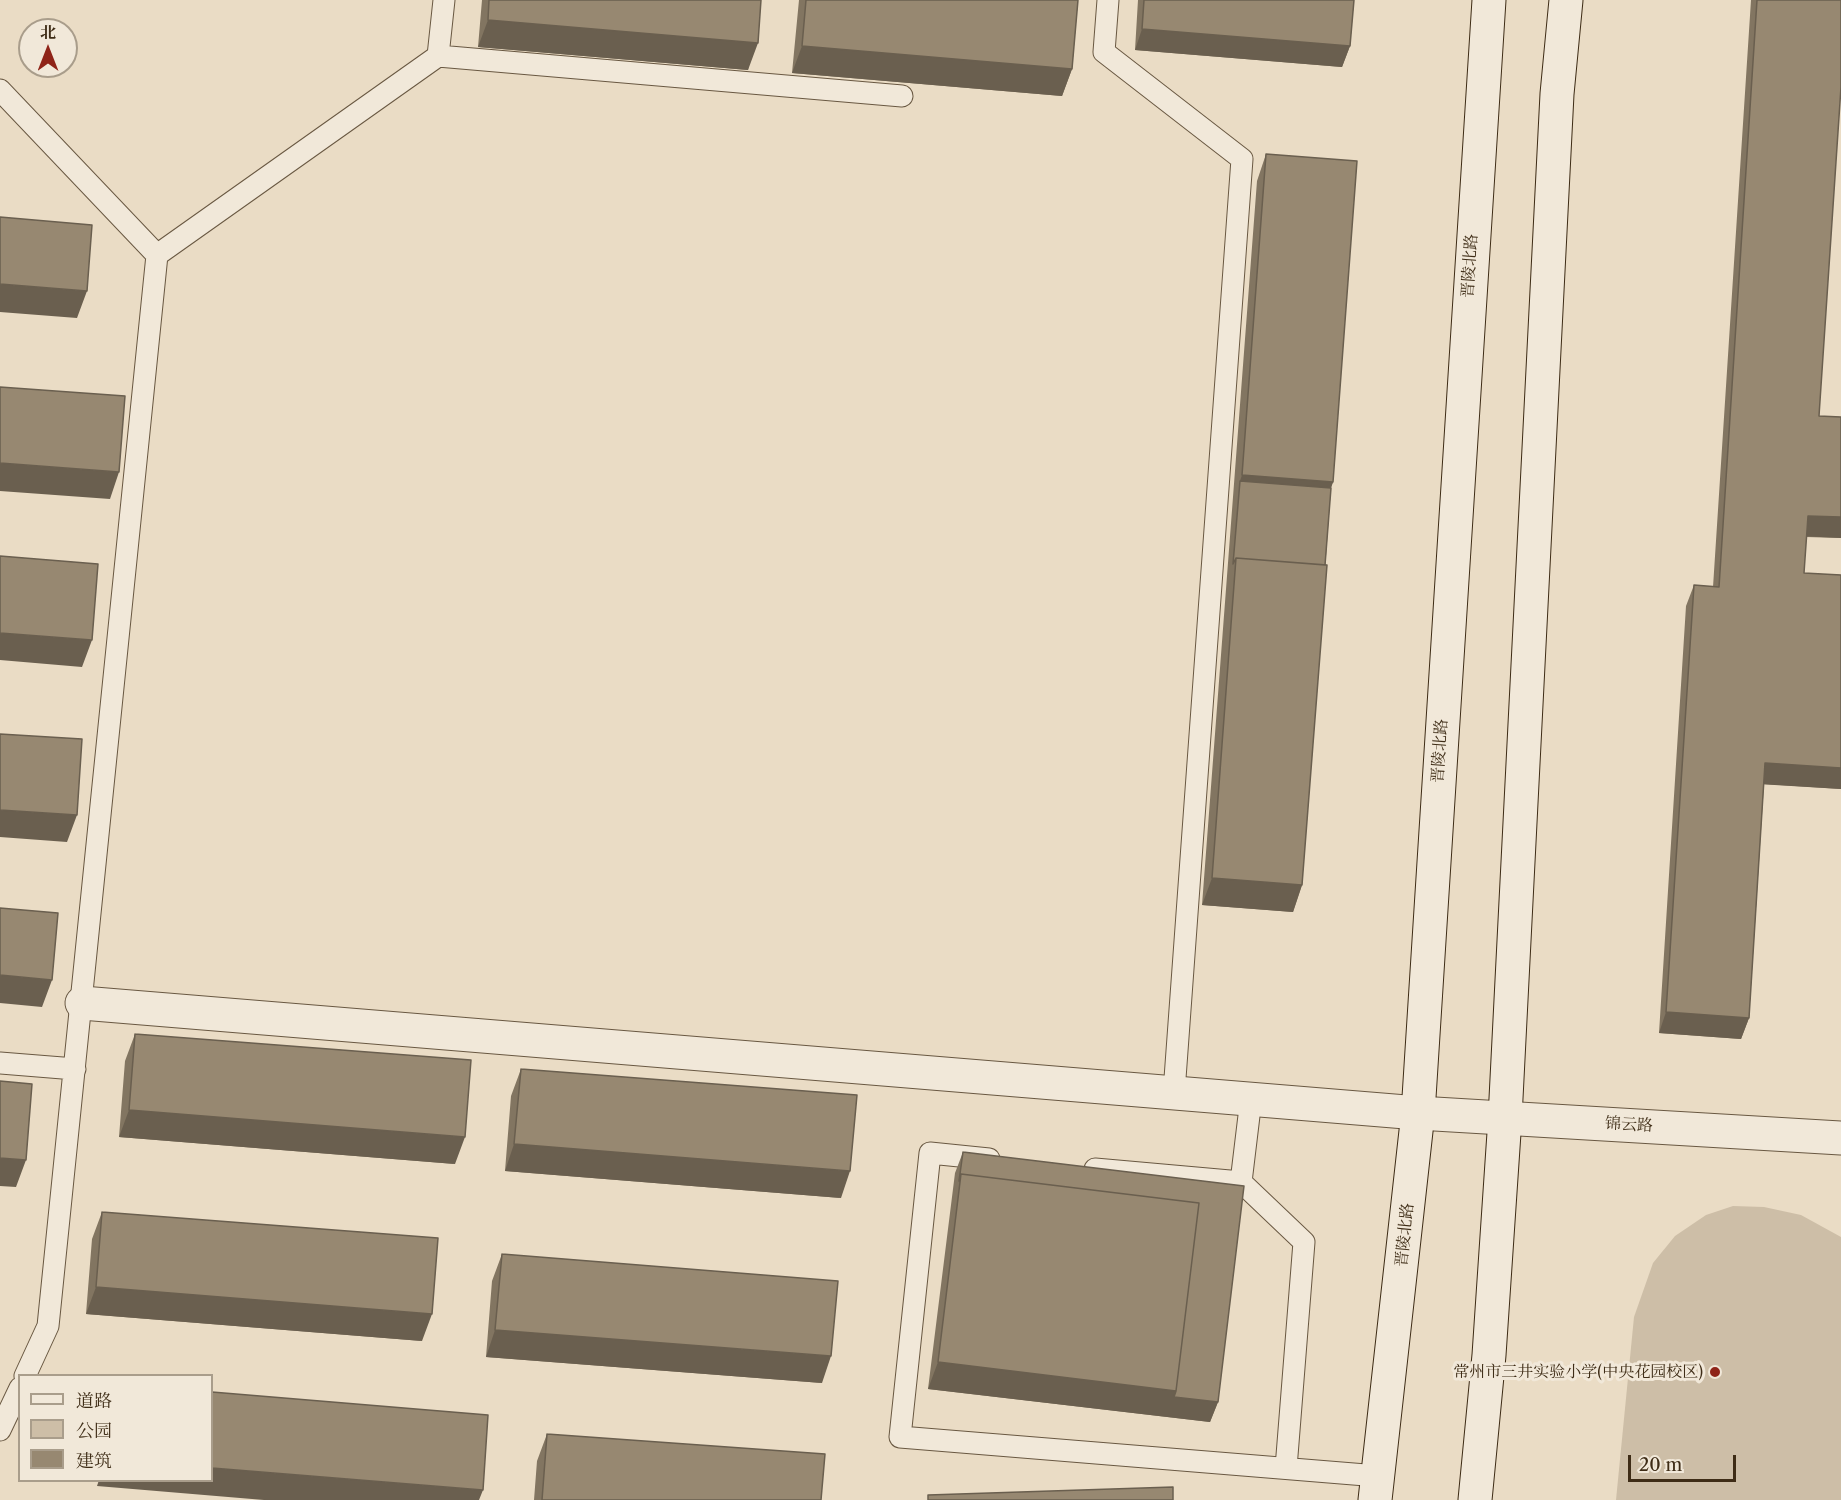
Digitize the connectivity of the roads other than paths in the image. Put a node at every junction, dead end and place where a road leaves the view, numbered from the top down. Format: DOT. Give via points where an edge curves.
graph roads {
  1 [pos="444,0"];
  2 [pos="1108,0"];
  3 [pos="1489,0"];
  4 [pos="1566,0"];
  5 [pos="438,56"];
  6 [pos="0,90"];
  7 [pos="902,96"];
  8 [pos="157,255"];
  9 [pos="82,1003"];
  10 [pos="0,1063"];
  11 [pos="75,1069"];
  12 [pos="1174,1092"];
  13 [pos="1251,1099"];
  14 [pos="1418,1113"];
  15 [pos="1505,1118"];
  16 [pos="1841,1138"];
  17 [pos="1010,1161"];
  18 [pos="1080,1167"];
  19 [pos="1241,1182"];
  20 [pos="26,1374"];
  21 [pos="18,1392"];
  22 [pos="0,1430"];
  23 [pos="1286,1468"];
  24 [pos="1377,1488"];
  25 [pos="1475,1500"];
  1 -- 5 [label="lane"];
  2 -- 12 [label="lane" via="1104,52 1242,159"];
  3 -- 14 [label="main road, 晋陵北路"];
  4 -- 15 [label="main road" via="1557,94"];
  5 -- 7 [label="lane"];
  5 -- 8 [label="lane"];
  6 -- 8 [label="lane"];
  8 -- 9 [label="lane"];
  9 -- 11 [label="lane"];
  9 -- 12 [label="main road, 锦云路"];
  10 -- 11 [label="lane"];
  11 -- 20 [label="lane" via="48,1326"];
  12 -- 13 [label="main road, 锦云路"];
  13 -- 14 [label="main road, 锦云路"];
  13 -- 19 [label="lane"];
  14 -- 15 [label="main road, 锦云路"];
  14 -- 24 [label="main road, 晋陵北路"];
  15 -- 16 [label="main road, 锦云路"];
  15 -- 25 [label="main road"];
  17 -- 23 [label="lane" via="930,1153 900,1437"];
  18 -- 19 [label="lane"];
  19 -- 23 [label="lane" via="1304,1242"];
  21 -- 22 [label="lane"];
  23 -- 24 [label="lane"];
}
